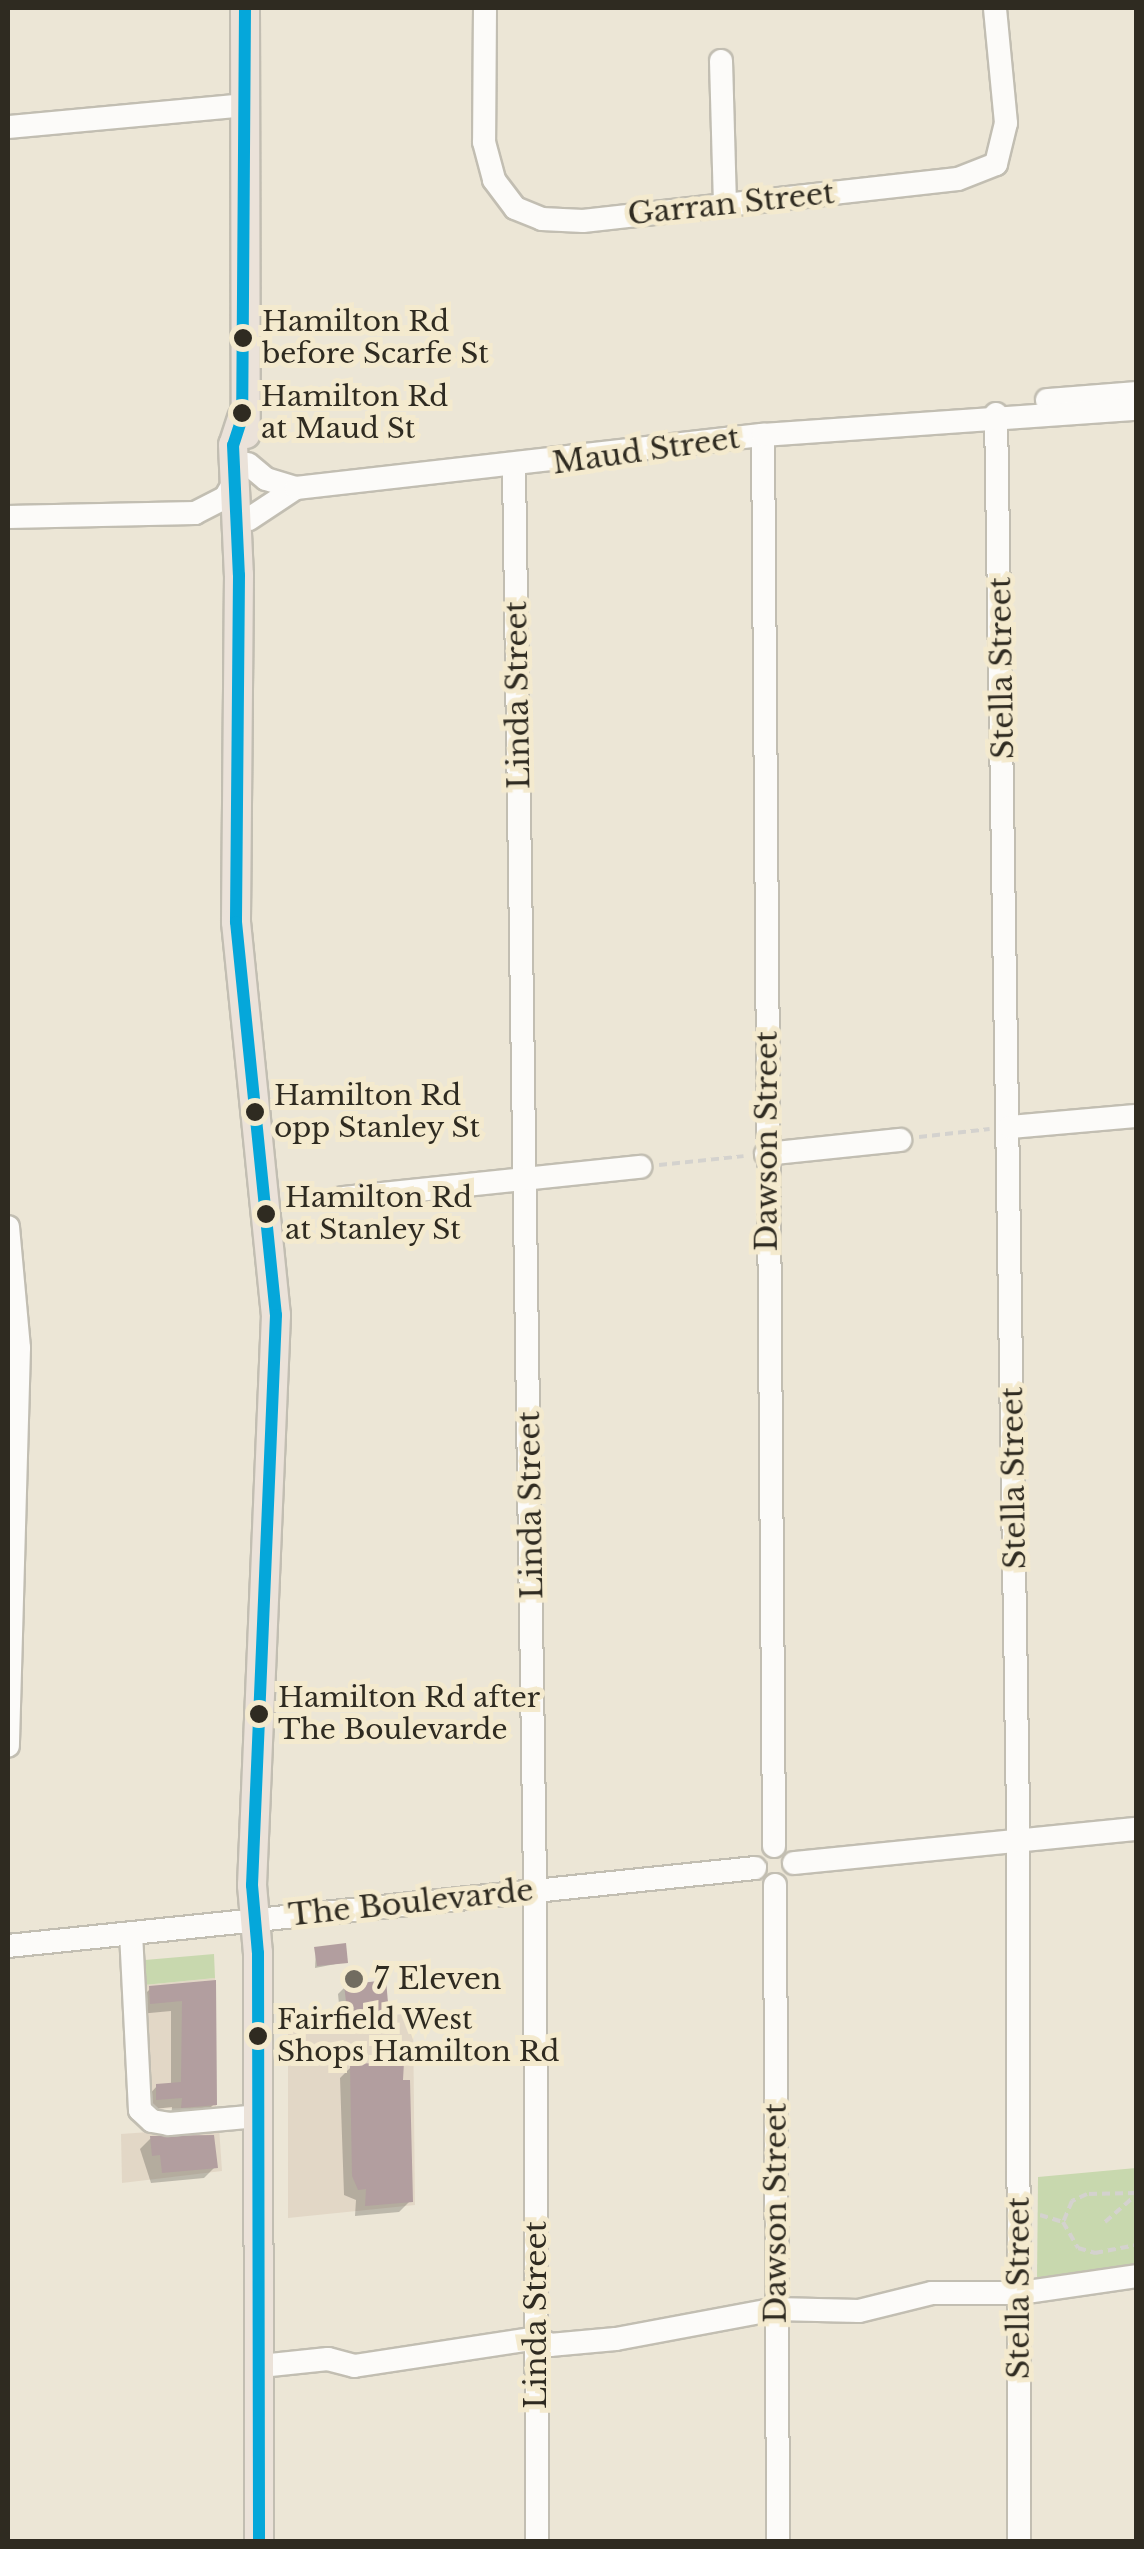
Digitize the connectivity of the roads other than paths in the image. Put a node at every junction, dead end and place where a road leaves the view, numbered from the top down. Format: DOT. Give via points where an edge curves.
graph roads {
  1 [pos="246,8"];
  2 [pos="485,8"];
  3 [pos="996,8"];
  4 [pos="722,61"];
  5 [pos="243,104"];
  6 [pos="8,127"];
  7 [pos="726,204"];
  8 [pos="1136,393"];
  9 [pos="1136,409"];
  10 [pos="996,414"];
  11 [pos="763,435"];
  12 [pos="514,468"];
  13 [pos="240,475"];
  14 [pos="296,488"];
  15 [pos="195,514"];
  16 [pos="8,518"];
  17 [pos="242,530"];
  18 [pos="1136,1116"];
  19 [pos="1010,1127"];
  20 [pos="900,1140"];
  21 [pos="766,1154"];
  22 [pos="640,1166"];
  23 [pos="528,1178"];
  24 [pos="342,1198"];
  25 [pos="8,1226"];
  26 [pos="8,1746"];
  27 [pos="1136,1829"];
  28 [pos="1018,1840"];
  29 [pos="774,1846"];
  30 [pos="794,1863"];
  31 [pos="755,1868"];
  32 [pos="774,1886"];
  33 [pos="536,1890"];
  34 [pos="255,1920"];
  35 [pos="131,1933"];
  36 [pos="8,1946"];
  37 [pos="258,2116"];
  38 [pos="1136,2276"];
  39 [pos="1020,2293"];
  40 [pos="776,2310"];
  41 [pos="537,2338"];
  42 [pos="261,2366"];
  43 [pos="260,2542"];
  44 [pos="537,2542"];
  45 [pos="778,2542"];
  46 [pos="1018,2542"];
  1 -- 5 [label="main road"];
  2 -- 7 [label="street, Garran Street" via="484,142 494,180 515,208 542,219 584,221"];
  3 -- 7 [label="street, Garran Street" via="1006,124 996,164 958,179"];
  4 -- 7 [label="street"];
  5 -- 6 [label="street"];
  5 -- 13 [label="main road" via="242,418 232,446"];
  8 -- 10 [label="street, Maud Street" via="1091,392"];
  9 -- 10 [label="street, Maud Street"];
  10 -- 11 [label="street, Maud Street"];
  10 -- 19 [label="street, Stella Street"];
  11 -- 12 [label="street, Maud Street"];
  11 -- 21 [label="street, Dawson Street"];
  12 -- 14 [label="street, Maud Street"];
  12 -- 23 [label="street, Linda Street"];
  13 -- 14 [label="street"];
  13 -- 15 [label="street" via="225,498"];
  13 -- 17 [label="main road"];
  14 -- 17 [label="street, Maud Street"];
  15 -- 16 [label="street"];
  15 -- 17 [label="street"];
  17 -- 34 [label="main road" via="238,974 276,1315"];
  18 -- 19 [label="street"];
  19 -- 28 [label="street, Stella Street"];
  20 -- 21 [label="street"];
  21 -- 29 [label="street, Dawson Street"];
  22 -- 23 [label="street"];
  23 -- 24 [label="street"];
  23 -- 33 [label="street, Linda Street"];
  25 -- 26 [label="street" via="19,1348"];
  27 -- 28 [label="street"];
  28 -- 30 [label="street"];
  28 -- 39 [label="street, Stella Street"];
  29 -- 30 [label="street"];
  29 -- 31 [label="street" via="762,1850"];
  30 -- 32 [label="street" via="790,1878"];
  31 -- 32 [label="street"];
  31 -- 33 [label="street, The Boulevarde"];
  32 -- 40 [label="street, Dawson Street"];
  33 -- 34 [label="street, The Boulevarde"];
  33 -- 41 [label="street, Linda Street"];
  34 -- 35 [label="street, The Boulevarde"];
  34 -- 37 [label="main road"];
  35 -- 36 [label="street, The Boulevarde"];
  35 -- 37 [label="street" via="140,2110 169,2124"];
  37 -- 42 [label="main road"];
  38 -- 39 [label="street"];
  39 -- 40 [label="street" via="932,2293 859,2311"];
  39 -- 46 [label="street, Stella Street"];
  40 -- 41 [label="street" via="616,2339 550,2345"];
  40 -- 45 [label="street, Dawson Street"];
  41 -- 42 [label="street" via="354,2366 328,2359"];
  41 -- 44 [label="street, Linda Street"];
  42 -- 43 [label="main road"];
}
